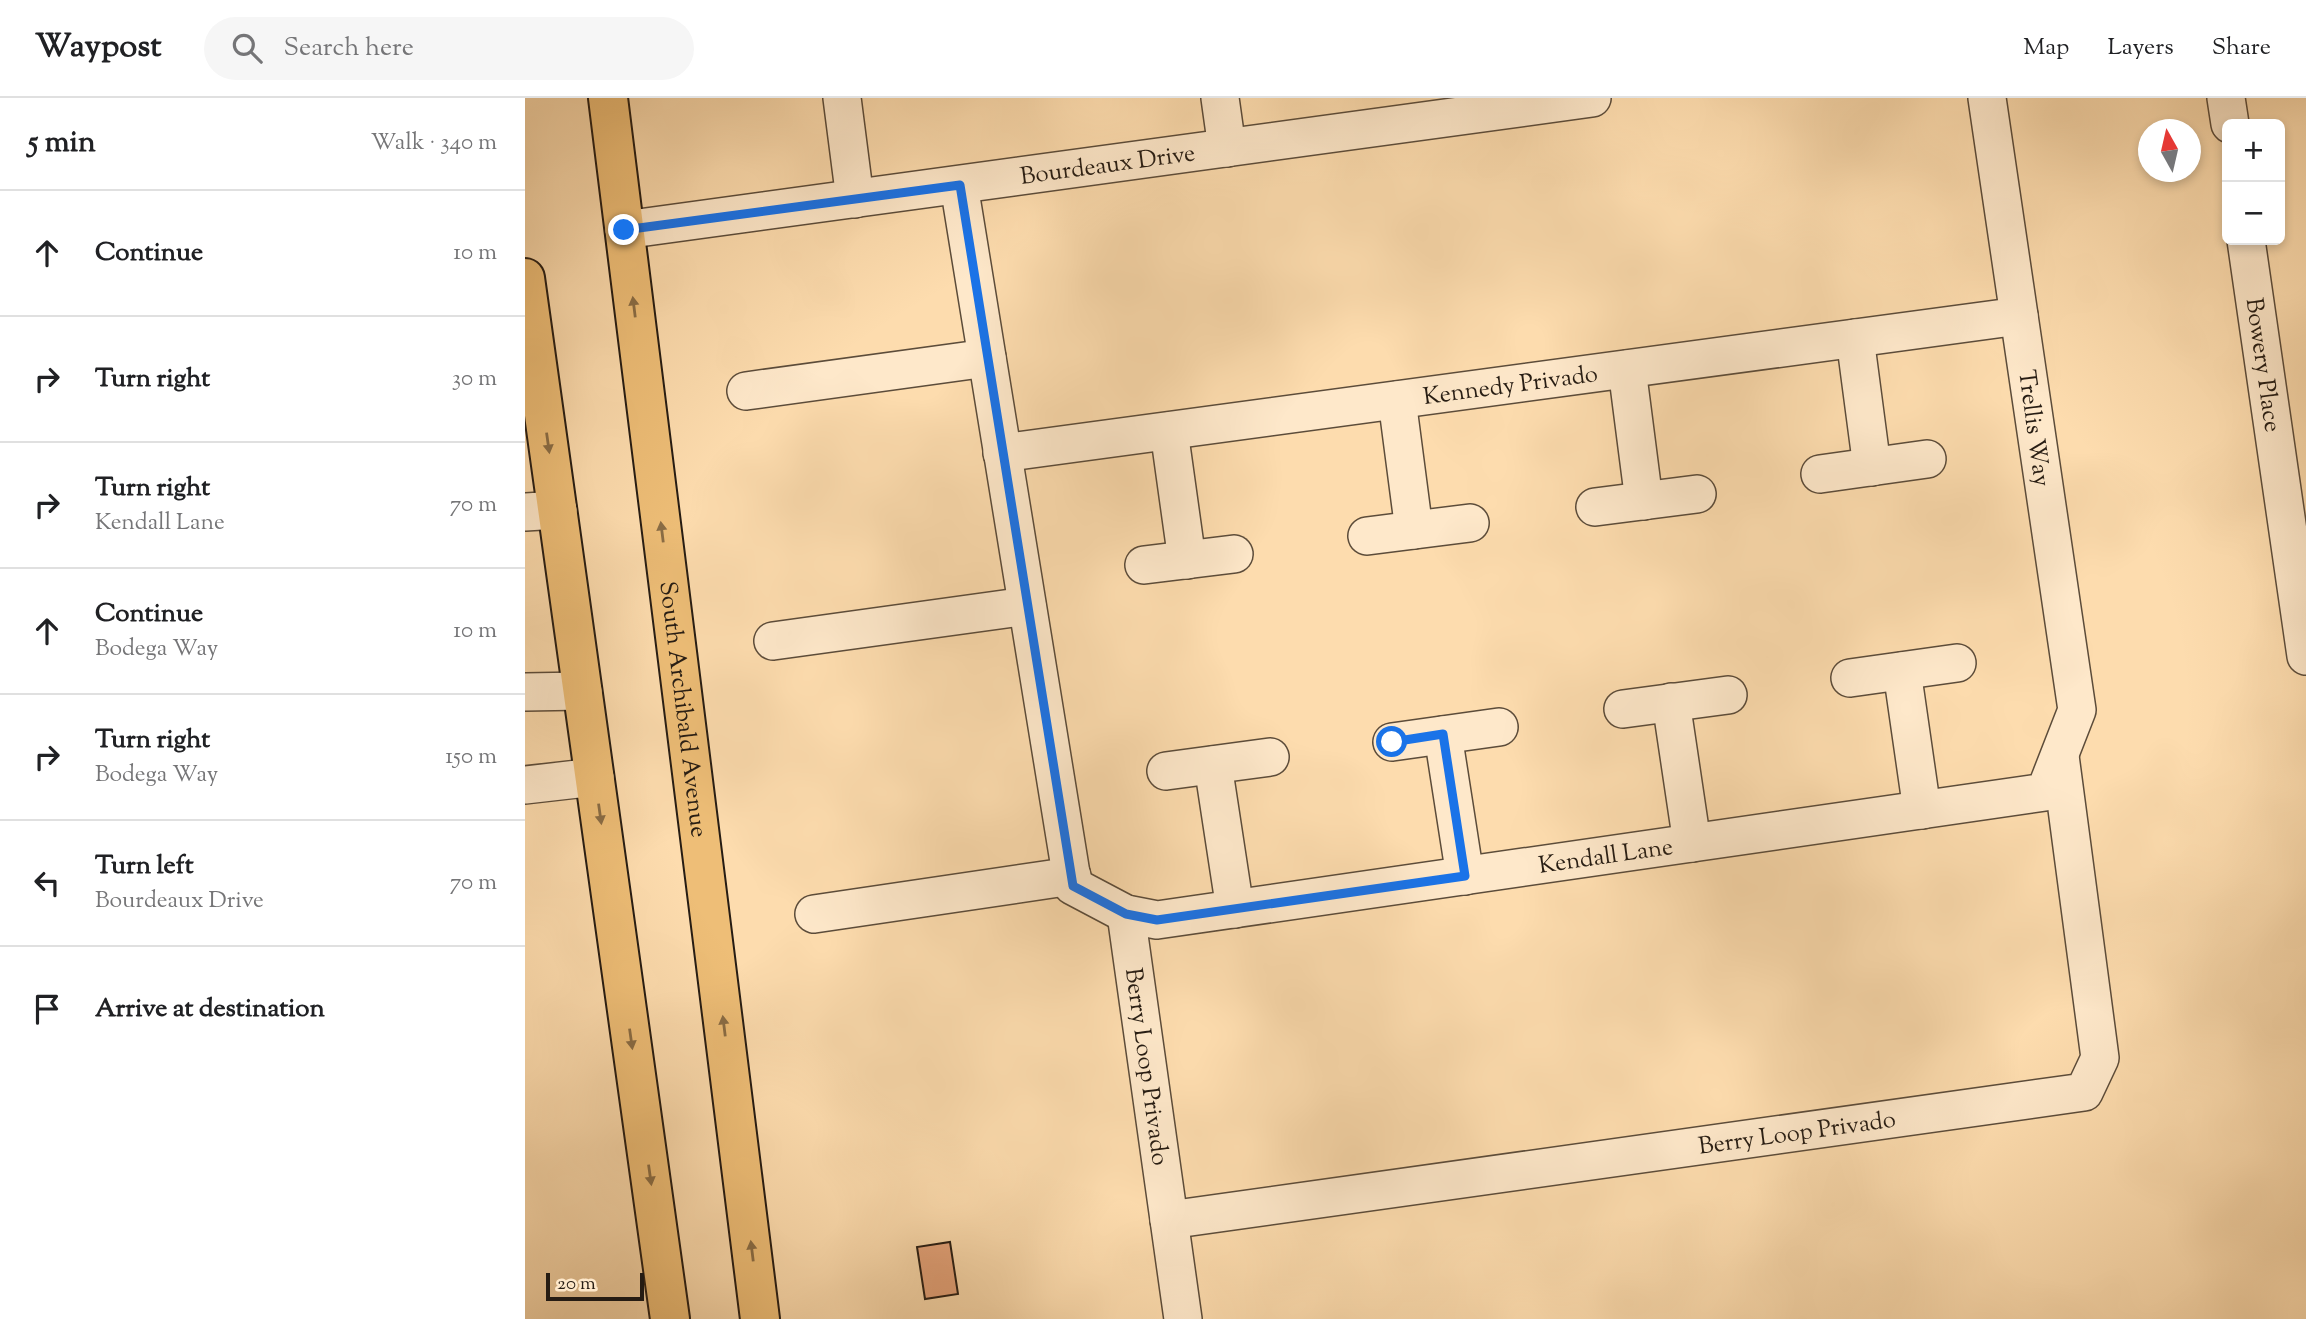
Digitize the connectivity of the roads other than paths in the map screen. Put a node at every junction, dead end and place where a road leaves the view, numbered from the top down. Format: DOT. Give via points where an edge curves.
graph roads {
  1 [pos="608,98"];
  2 [pos="842,98"];
  3 [pos="1220,98"];
  4 [pos="1987,98"];
  5 [pos="2226,98"];
  6 [pos="1578,99"];
  7 [pos="1388,112"];
  8 [pos="2229,119"];
  9 [pos="1227,148"];
  10 [pos="960,185"];
  11 [pos="855,199"];
  12 [pos="624,230"];
  13 [pos="2247,245"];
  14 [pos="525,278"];
  15 [pos="2019,317"];
  16 [pos="1855,338"];
  17 [pos="986,358"];
  18 [pos="1627,369"];
  19 [pos="746,391"];
  20 [pos="1397,400"];
  21 [pos="1169,430"];
  22 [pos="1002,453"];
  23 [pos="1927,459"];
  24 [pos="1873,467"];
  25 [pos="1820,474"];
  26 [pos="2294,490"];
  27 [pos="1697,494"];
  28 [pos="1644,500"];
  29 [pos="1595,507"];
  30 [pos="541,511"];
  31 [pos="1470,523"];
  32 [pos="1415,530"];
  33 [pos="1367,536"];
  34 [pos="1234,554"];
  35 [pos="1187,560"];
  36 [pos="1144,565"];
  37 [pos="1027,606"];
  38 [pos="773,641"];
  39 [pos="2306,656"];
  40 [pos="1957,663"];
  41 [pos="1902,671"];
  42 [pos="1850,678"];
  43 [pos="583,691"];
  44 [pos="525,692"];
  45 [pos="1728,695"];
  46 [pos="1671,702"];
  47 [pos="1623,709"];
  48 [pos="1499,727"];
  49 [pos="1443,734"];
  50 [pos="1392,742"];
  51 [pos="2060,755"];
  52 [pos="1270,757"];
  53 [pos="1213,765"];
  54 [pos="1166,771"];
  55 [pos="595,777"];
  56 [pos="525,785"];
  57 [pos="1921,810"];
  58 [pos="1692,843"];
  59 [pos="1072,876"];
  60 [pos="1465,876"];
  61 [pos="1234,909"];
  62 [pos="814,914"];
  63 [pos="1126,914"];
  64 [pos="1169,1220"];
  65 [pos="670,1319"];
  66 [pos="760,1319"];
  67 [pos="1183,1319"];
  1 -- 12 [label="main road, South Archibald Avenue"];
  2 -- 11 [label="street"];
  3 -- 9 [label="street"];
  4 -- 15 [label="street, Trellis Way"];
  5 -- 8 [label="street"];
  6 -- 7 [label="street, Bourdeaux Drive"];
  7 -- 9 [label="street, Bourdeaux Drive"];
  9 -- 10 [label="street, Bourdeaux Drive"];
  10 -- 11 [label="street, Bourdeaux Drive"];
  10 -- 17 [label="street"];
  11 -- 12 [label="street, Bourdeaux Drive"];
  66 -- 12 [label="main road, South Archibald Avenue, one-way"];
  13 -- 26 [label="street, Bowery Place"];
  14 -- 30 [label="main road, one-way"];
  15 -- 16 [label="street, Kennedy Privado"];
  15 -- 51 [label="street, Trellis Way" via="2077,710"];
  16 -- 18 [label="street, Kennedy Privado"];
  16 -- 24 [label="street"];
  17 -- 19 [label="street"];
  17 -- 22 [label="street"];
  18 -- 20 [label="street, Kennedy Privado"];
  18 -- 28 [label="street"];
  20 -- 21 [label="street, Kennedy Privado"];
  20 -- 32 [label="street"];
  21 -- 22 [label="street, Kennedy Privado"];
  21 -- 35 [label="street"];
  22 -- 37 [label="street"];
  23 -- 24 [label="street"];
  24 -- 25 [label="street"];
  26 -- 39 [label="street, Bowery Place"];
  27 -- 28 [label="street"];
  28 -- 29 [label="street"];
  30 -- 43 [label="main road"];
  31 -- 32 [label="street"];
  32 -- 33 [label="street"];
  34 -- 35 [label="street"];
  35 -- 36 [label="street"];
  37 -- 38 [label="street"];
  37 -- 59 [label="street"];
  40 -- 41 [label="street"];
  41 -- 42 [label="street"];
  41 -- 57 [label="street"];
  43 -- 44 [label="street"];
  43 -- 55 [label="main road"];
  45 -- 46 [label="street"];
  46 -- 47 [label="street"];
  46 -- 58 [label="street"];
  48 -- 49 [label="street"];
  49 -- 50 [label="street"];
  49 -- 60 [label="street"];
  51 -- 57 [label="street, Kendall Lane" via="2045,792"];
  51 -- 64 [label="street, Berry Loop Privado" via="2101,1058 2084,1092"];
  52 -- 53 [label="street"];
  53 -- 54 [label="street"];
  53 -- 61 [label="street"];
  55 -- 56 [label="street"];
  55 -- 65 [label="main road, one-way"];
  57 -- 58 [label="street, Kendall Lane"];
  58 -- 60 [label="street, Kendall Lane"];
  59 -- 62 [label="street"];
  59 -- 63 [label="street, Kendall Lane" via="1073,886"];
  60 -- 61 [label="street, Kendall Lane"];
  61 -- 63 [label="street, Kendall Lane" via="1157,920"];
  63 -- 64 [label="street, Berry Loop Privado"];
  64 -- 67 [label="street, Berry Loop Privado"];
}
